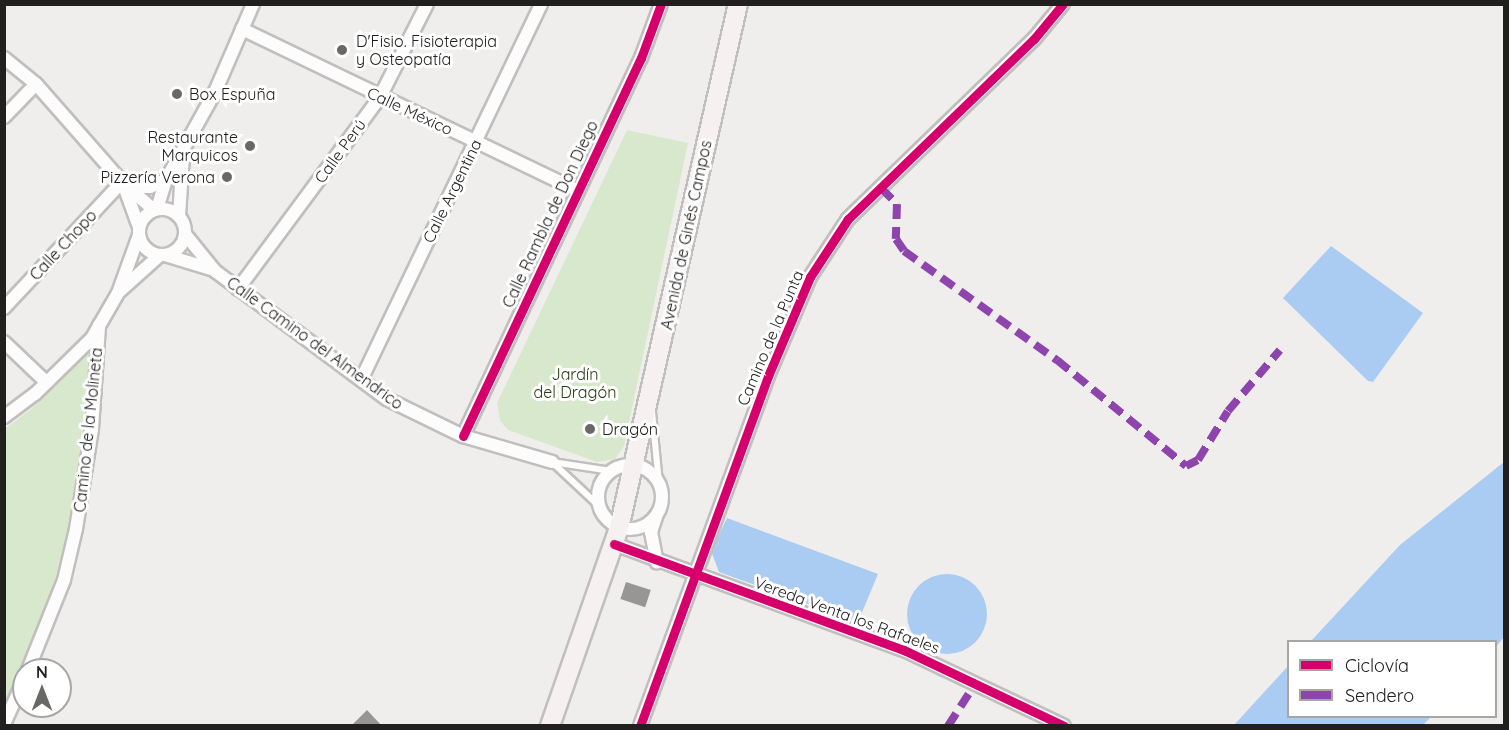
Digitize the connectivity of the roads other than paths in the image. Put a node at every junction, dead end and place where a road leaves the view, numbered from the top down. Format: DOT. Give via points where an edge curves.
graph roads {
  1 [pos="253,4"];
  2 [pos="427,4"];
  3 [pos="541,4"];
  4 [pos="738,4"];
  5 [pos="1063,4"];
  6 [pos="659,5"];
  7 [pos="242,29"];
  8 [pos="4,58"];
  9 [pos="36,84"];
  10 [pos="380,97"];
  11 [pos="4,117"];
  12 [pos="476,141"];
  13 [pos="183,154"];
  14 [pos="166,180"];
  15 [pos="125,185"];
  16 [pos="578,191"];
  17 [pos="155,209"];
  18 [pos="179,216"];
  19 [pos="139,231"];
  20 [pos="185,234"];
  21 [pos="163,255"];
  22 [pos="215,271"];
  23 [pos="238,289"];
  24 [pos="118,292"];
  25 [pos="4,308"];
  26 [pos="99,325"];
  27 [pos="4,342"];
  28 [pos="362,378"];
  29 [pos="47,382"];
  30 [pos="651,398"];
  31 [pos="4,417"];
  32 [pos="463,436"];
  33 [pos="552,462"];
  34 [pos="636,465"];
  35 [pos="611,471"];
  36 [pos="659,483"];
  37 [pos="598,506"];
  38 [pos="656,517"];
  39 [pos="616,536"];
  40 [pos="657,562"];
  41 [pos="694,575"];
  42 [pos="33,658"];
  43 [pos="12,706"];
  44 [pos="4,724"];
  45 [pos="550,726"];
  46 [pos="640,726"];
  47 [pos="1064,726"];
  1 -- 7 [label="street"];
  2 -- 10 [label="street, Calle Perú"];
  3 -- 12 [label="street, Calle Argentina"];
  4 -- 30 [label="main road, Avenida de Ginés Campos"];
  5 -- 41 [label="street, Camino de la Punta" via="1034,39 848,219 810,277 768,376"];
  6 -- 16 [label="street, Calle Rambla de Don Diego"];
  7 -- 10 [label="street, Calle México"];
  7 -- 13 [label="street"];
  8 -- 9 [label="street"];
  9 -- 11 [label="street"];
  9 -- 15 [label="street"];
  10 -- 12 [label="street, Calle México"];
  10 -- 23 [label="street, Calle Perú"];
  12 -- 16 [label="street, Calle México"];
  12 -- 28 [label="street, Calle Argentina"];
  13 -- 14 [label="street"];
  13 -- 18 [label="street"];
  14 -- 15 [label="street" via="150,187"];
  14 -- 17 [label="street"];
  15 -- 17 [label="street"];
  15 -- 19 [label="street"];
  15 -- 25 [label="street, Calle Chopo"];
  16 -- 32 [label="street, Calle Rambla de Don Diego"];
  17 -- 18 [label="street" via="168,209"];
  17 -- 19 [label="street"];
  18 -- 20 [label="street"];
  19 -- 21 [label="street" via="147,250"];
  19 -- 24 [label="street"];
  20 -- 21 [label="street" via="176,250"];
  20 -- 22 [label="street, Calle Camino del Almendrico"];
  21 -- 22 [label="street, Calle Camino del Almendrico"];
  21 -- 24 [label="street"];
  22 -- 23 [label="street, Calle Camino del Almendrico"];
  23 -- 28 [label="street, Calle Camino del Almendrico"];
  24 -- 26 [label="street"];
  26 -- 29 [label="street" via="87,343"];
  26 -- 42 [label="street, Camino de la Molineta" via="92,429 76,530 64,580"];
  27 -- 29 [label="street"];
  28 -- 32 [label="street, Calle Camino del Almendrico" via="387,399"];
  29 -- 31 [label="street"];
  30 -- 34 [label="main road, Avenida de Ginés Campos"];
  30 -- 36 [label="lane"];
  32 -- 33 [label="street, Calle Camino del Almendrico"];
  33 -- 35 [label="lane"];
  33 -- 37 [label="lane"];
  34 -- 35 [label="street"];
  34 -- 36 [label="street" via="653,474"];
  34 -- 39 [label="main road, Avenida de Ginés Campos"];
  35 -- 37 [label="street" via="600,484"];
  36 -- 38 [label="street" via="662,495"];
  37 -- 39 [label="street"];
  38 -- 39 [label="street" via="640,528"];
  38 -- 40 [label="street" via="651,532"];
  39 -- 40 [label="street, Vereda Venta los Rafaeles"];
  39 -- 45 [label="main road, Avenida de Ginés Campos"];
  40 -- 41 [label="street, Vereda Venta los Rafaeles"];
  41 -- 46 [label="street, Camino de la Punta"];
  41 -- 47 [label="street, Vereda Venta los Rafaeles" via="904,650"];
  43 -- 44 [label="street"];
}
